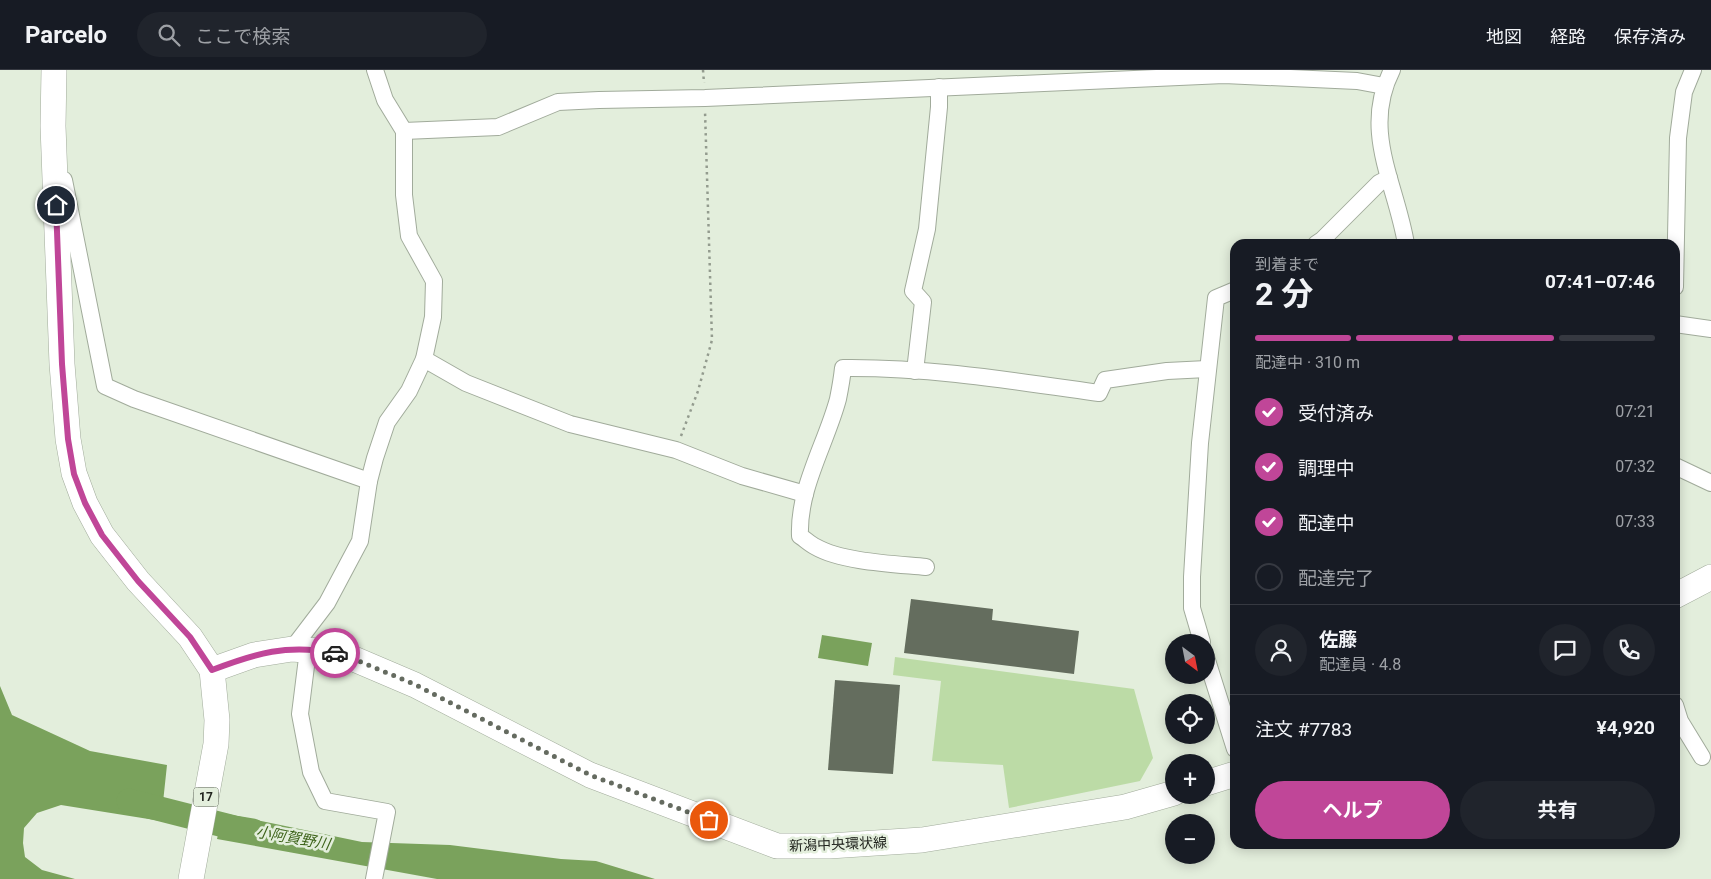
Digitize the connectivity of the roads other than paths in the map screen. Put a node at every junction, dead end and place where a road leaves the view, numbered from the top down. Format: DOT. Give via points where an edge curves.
graph roads {
  1 [pos="54,70"];
  2 [pos="374,70"];
  3 [pos="1392,70"];
  4 [pos="1693,70"];
  5 [pos="1062,76"];
  6 [pos="1384,86"];
  7 [pos="939,87"];
  8 [pos="53,126"];
  9 [pos="404,131"];
  10 [pos="1389,178"];
  11 [pos="1323,239"];
  12 [pos="1405,239"];
  13 [pos="1676,239"];
  14 [pos="1230,292"];
  15 [pos="1680,325"];
  16 [pos="1711,330"];
  17 [pos="424,359"];
  18 [pos="1207,369"];
  19 [pos="915,371"];
  20 [pos="1680,468"];
  21 [pos="369,481"];
  22 [pos="1711,483"];
  23 [pos="805,494"];
  24 [pos="926,567"];
  25 [pos="1711,577"];
  26 [pos="1680,593"];
  27 [pos="1200,634"];
  28 [pos="300,649"];
  29 [pos="212,670"];
  30 [pos="1215,684"];
  31 [pos="1680,721"];
  32 [pos="1230,733"];
  33 [pos="1702,757"];
  34 [pos="1230,776"];
  35 [pos="1215,780"];
  36 [pos="1165,796"];
  37 [pos="191,876"];
  38 [pos="374,879"];
  1 -- 8 [label="main road, 17"];
  2 -- 9 [label="street"];
  3 -- 6 [label="street"];
  4 -- 13 [label="street" via="1684,92 1678,138"];
  5 -- 6 [label="street" via="1224,75 1357,81"];
  5 -- 7 [label="street"];
  6 -- 10 [label="street" via="1379,129"];
  7 -- 9 [label="street" via="558,102 498,127"];
  7 -- 19 [label="street" via="927,229 914,290 923,302"];
  8 -- 21 [label="street" via="105,386"];
  8 -- 29 [label="main road, 17" via="62,364 74,474 102,535 138,581 190,637"];
  9 -- 17 [label="street" via="404,195 409,236 434,281 433,317"];
  10 -- 11 [label="street" via="1379,183"];
  10 -- 12 [label="street"];
  14 -- 18 [label="street" via="1216,298"];
  15 -- 16 [label="street"];
  17 -- 21 [label="street" via="409,391 387,422"];
  17 -- 23 [label="street" via="466,383 570,424 676,450 742,476"];
  18 -- 19 [label="street" via="1105,380 1099,392"];
  18 -- 27 [label="street" via="1192,577 1192,608"];
  19 -- 23 [label="street" via="843,368 838,399"];
  20 -- 22 [label="street"];
  21 -- 28 [label="street" via="360,540"];
  23 -- 24 [label="street" via="799,518 800,536 816,548 875,562"];
  25 -- 26 [label="main road"];
  28 -- 29 [label="main road, 新潟中央環状線" via="254,654"];
  28 -- 36 [label="main road, 新潟中央環状線" via="347,656 416,685 590,775 777,846 922,840 1125,807"];
  28 -- 38 [label="street" via="300,714 311,772 325,800 387,812"];
  29 -- 37 [label="main road, 17" via="216,744"];
  30 -- 32 [label="street"];
  31 -- 33 [label="street"];
  34 -- 35 [label="main road"];
}
